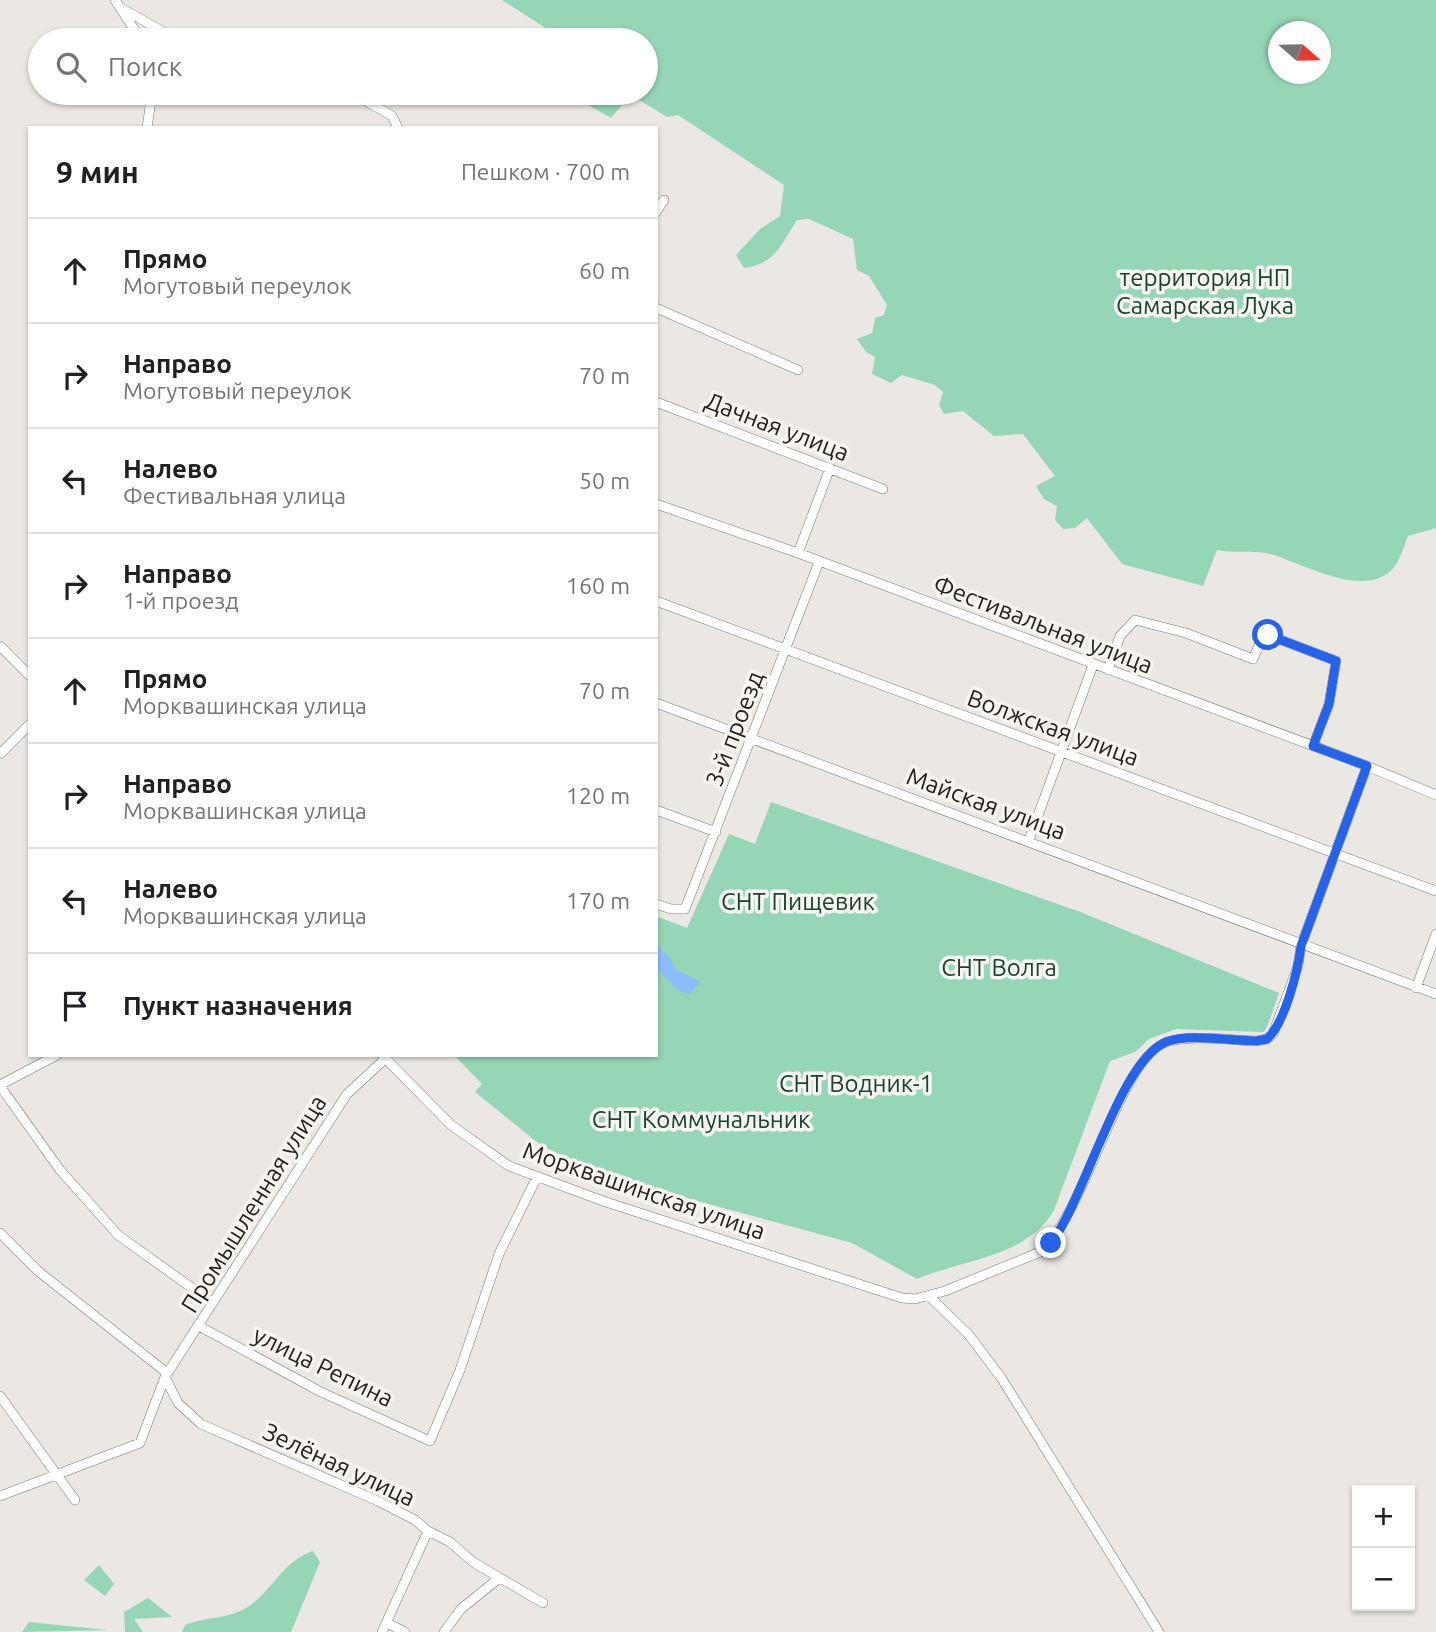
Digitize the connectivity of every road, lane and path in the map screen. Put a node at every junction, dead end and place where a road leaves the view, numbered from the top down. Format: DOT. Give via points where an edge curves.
graph roads {
  1 [pos="118,4"];
  2 [pos="133,28"];
  3 [pos="157,28"];
  4 [pos="151,105"];
  5 [pos="373,105"];
  6 [pos="392,116"];
  7 [pos="148,126"];
  8 [pos="389,126"];
  9 [pos="397,126"];
  10 [pos="664,200"];
  11 [pos="658,209"];
  12 [pos="658,309"];
  13 [pos="798,370"];
  14 [pos="658,403"];
  15 [pos="830,468"];
  16 [pos="883,489"];
  17 [pos="658,505"];
  18 [pos="798,553"];
  19 [pos="819,562"];
  20 [pos="658,602"];
  21 [pos="0,646"];
  22 [pos="786,649"];
  23 [pos="1093,665"];
  24 [pos="1108,670"];
  25 [pos="28,674"];
  26 [pos="658,704"];
  27 [pos="28,726"];
  28 [pos="753,738"];
  29 [pos="1313,746"];
  30 [pos="1062,751"];
  31 [pos="0,754"];
  32 [pos="1367,766"];
  33 [pos="1436,795"];
  34 [pos="658,811"];
  35 [pos="716,832"];
  36 [pos="1028,840"];
  37 [pos="1335,853"];
  38 [pos="1436,891"];
  39 [pos="658,905"];
  40 [pos="1436,934"];
  41 [pos="1301,946"];
  42 [pos="1416,988"];
  43 [pos="1436,994"];
  44 [pos="53,1057"];
  45 [pos="384,1057"];
  46 [pos="0,1086"];
  47 [pos="537,1177"];
  48 [pos="0,1233"];
  49 [pos="929,1296"];
  50 [pos="213,1303"];
  51 [pos="199,1326"];
  52 [pos="166,1375"];
  53 [pos="0,1396"];
  54 [pos="56,1477"];
  55 [pos="0,1496"];
  56 [pos="75,1500"];
  57 [pos="428,1531"];
  58 [pos="498,1578"];
  59 [pos="543,1603"];
  60 [pos="384,1628"];
  61 [pos="405,1632"];
  62 [pos="444,1632"];
  63 [pos="1159,1632"];
  1 -- 2 [label="street"];
  1 -- 3 [label="street"];
  4 -- 7 [label="street"];
  5 -- 6 [label="street"];
  6 -- 8 [label="street"];
  6 -- 9 [label="street"];
  10 -- 11 [label="street"];
  12 -- 13 [label="street"];
  14 -- 15 [label="street, Дачная улица"];
  15 -- 16 [label="street, Дачная улица"];
  15 -- 18 [label="street"];
  17 -- 18 [label="street, Фестивальная улица"];
  18 -- 19 [label="street, Фестивальная улица"];
  19 -- 22 [label="street, 3-й проезд"];
  19 -- 23 [label="street, Фестивальная улица"];
  20 -- 22 [label="street, Волжская улица"];
  21 -- 25 [label="street"];
  22 -- 28 [label="street, 3-й проезд"];
  22 -- 30 [label="street, Волжская улица"];
  23 -- 24 [label="street, Фестивальная улица"];
  23 -- 30 [label="street"];
  24 -- 29 [label="street, Фестивальная улица"];
  24 -- 29 [label="street" via="1120,636 1135,620 1253,659 1268,635 1280,638 1336,661 1329,704"];
  26 -- 28 [label="street, Майская улица"];
  27 -- 31 [label="street"];
  28 -- 35 [label="street, 3-й проезд"];
  28 -- 36 [label="street, Майская улица"];
  29 -- 32 [label="street, Фестивальная улица"];
  30 -- 36 [label="street"];
  30 -- 37 [label="street, Волжская улица"];
  32 -- 33 [label="street, Фестивальная улица"];
  32 -- 37 [label="street"];
  34 -- 35 [label="street"];
  35 -- 39 [label="street, 3-й проезд" via="685,909"];
  36 -- 41 [label="street, Майская улица"];
  37 -- 38 [label="street, Волжская улица"];
  37 -- 41 [label="street"];
  40 -- 42 [label="street"];
  41 -- 42 [label="street, Майская улица"];
  41 -- 49 [label="street, Морквашинская улица" via="1298,966 1273,1034 1267,1039 1167,1041 1141,1061 1051,1243 1040,1252"];
  42 -- 43 [label="street, Майская улица"];
  44 -- 46 [label="street"];
  45 -- 47 [label="street, Морквашинская улица" via="451,1125 485,1152"];
  45 -- 50 [label="street, Промышленная улица" via="347,1094"];
  46 -- 50 [label="street" via="60,1170 118,1235"];
  47 -- 49 [label="street, Морквашинская улица" via="902,1298"];
  47 -- 51 [label="street, улица Репина" via="499,1254 460,1370 430,1441 321,1392"];
  48 -- 52 [label="street" via="38,1271"];
  49 -- 63 [label="street" via="969,1335 1002,1379"];
  50 -- 51 [label="street, Промышленная улица"];
  51 -- 52 [label="street, Промышленная улица"];
  52 -- 54 [label="street, Промышленная улица" via="140,1443"];
  52 -- 57 [label="street, Зелёная улица" via="178,1403 201,1424 378,1501"];
  53 -- 54 [label="street"];
  54 -- 55 [label="street, Промышленная улица"];
  54 -- 56 [label="street"];
  57 -- 58 [label="street, Зелёная улица"];
  57 -- 60 [label="street"];
  58 -- 59 [label="street, Зелёная улица"];
  58 -- 62 [label="street" via="461,1609"];
  60 -- 61 [label="street"];
}
